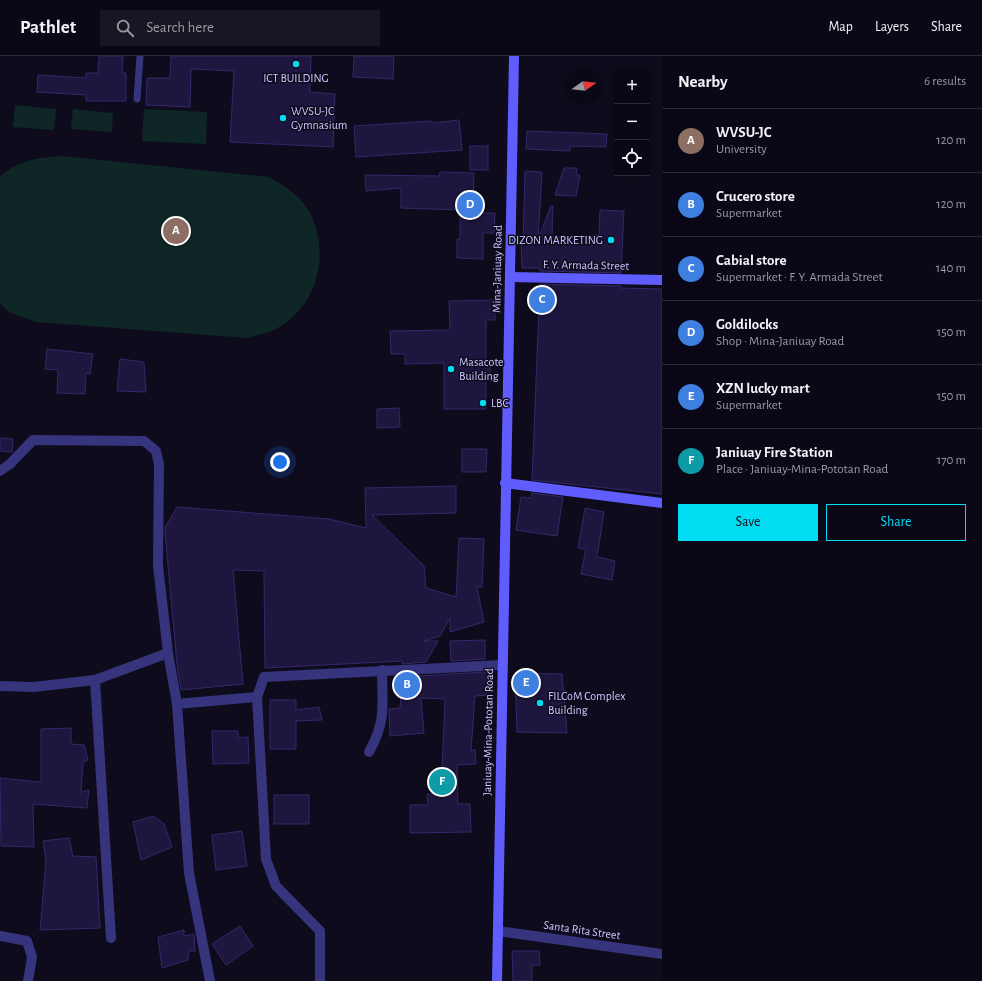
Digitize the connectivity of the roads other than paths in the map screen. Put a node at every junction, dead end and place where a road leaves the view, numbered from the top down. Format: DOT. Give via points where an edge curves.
graph roads {
  1 [pos="140,56"];
  2 [pos="514,56"];
  3 [pos="137,99"];
  4 [pos="510,277"];
  5 [pos="662,280"];
  6 [pos="0,471"];
  7 [pos="505,483"];
  8 [pos="662,503"];
  9 [pos="168,652"];
  10 [pos="502,665"];
  11 [pos="382,670"];
  12 [pos="95,680"];
  13 [pos="0,686"];
  14 [pos="257,697"];
  15 [pos="177,704"];
  16 [pos="369,752"];
  17 [pos="498,931"];
  18 [pos="0,936"];
  19 [pos="110,938"];
  20 [pos="662,954"];
  21 [pos="28,981"];
  22 [pos="210,981"];
  23 [pos="320,981"];
  24 [pos="497,981"];
  1 -- 3 [label="lane"];
  2 -- 4 [label="main road, Mina-Janiuay Road"];
  4 -- 5 [label="main road, F. Y. Armada Street"];
  4 -- 7 [label="main road, Mina-Janiuay Road"];
  6 -- 9 [label="street" via="33,440 144,441 156,451 159,464 158,566"];
  7 -- 8 [label="main road"];
  7 -- 10 [label="main road, Janiuay-Mina-Pototan Road"];
  9 -- 12 [label="street"];
  9 -- 15 [label="street"];
  10 -- 11 [label="street"];
  10 -- 17 [label="main road, Janiuay-Mina-Pototan Road"];
  11 -- 14 [label="street" via="264,677"];
  11 -- 16 [label="street" via="383,718 377,738"];
  12 -- 13 [label="street" via="33,687"];
  12 -- 19 [label="street"];
  14 -- 15 [label="street"];
  14 -- 23 [label="street" via="266,859 276,886 320,931"];
  15 -- 22 [label="street" via="190,873"];
  17 -- 20 [label="street, Santa Rita Street"];
  17 -- 24 [label="main road, Janiuay-Mina-Pototan Road"];
  18 -- 21 [label="street" via="27,941 32,957"];
}
